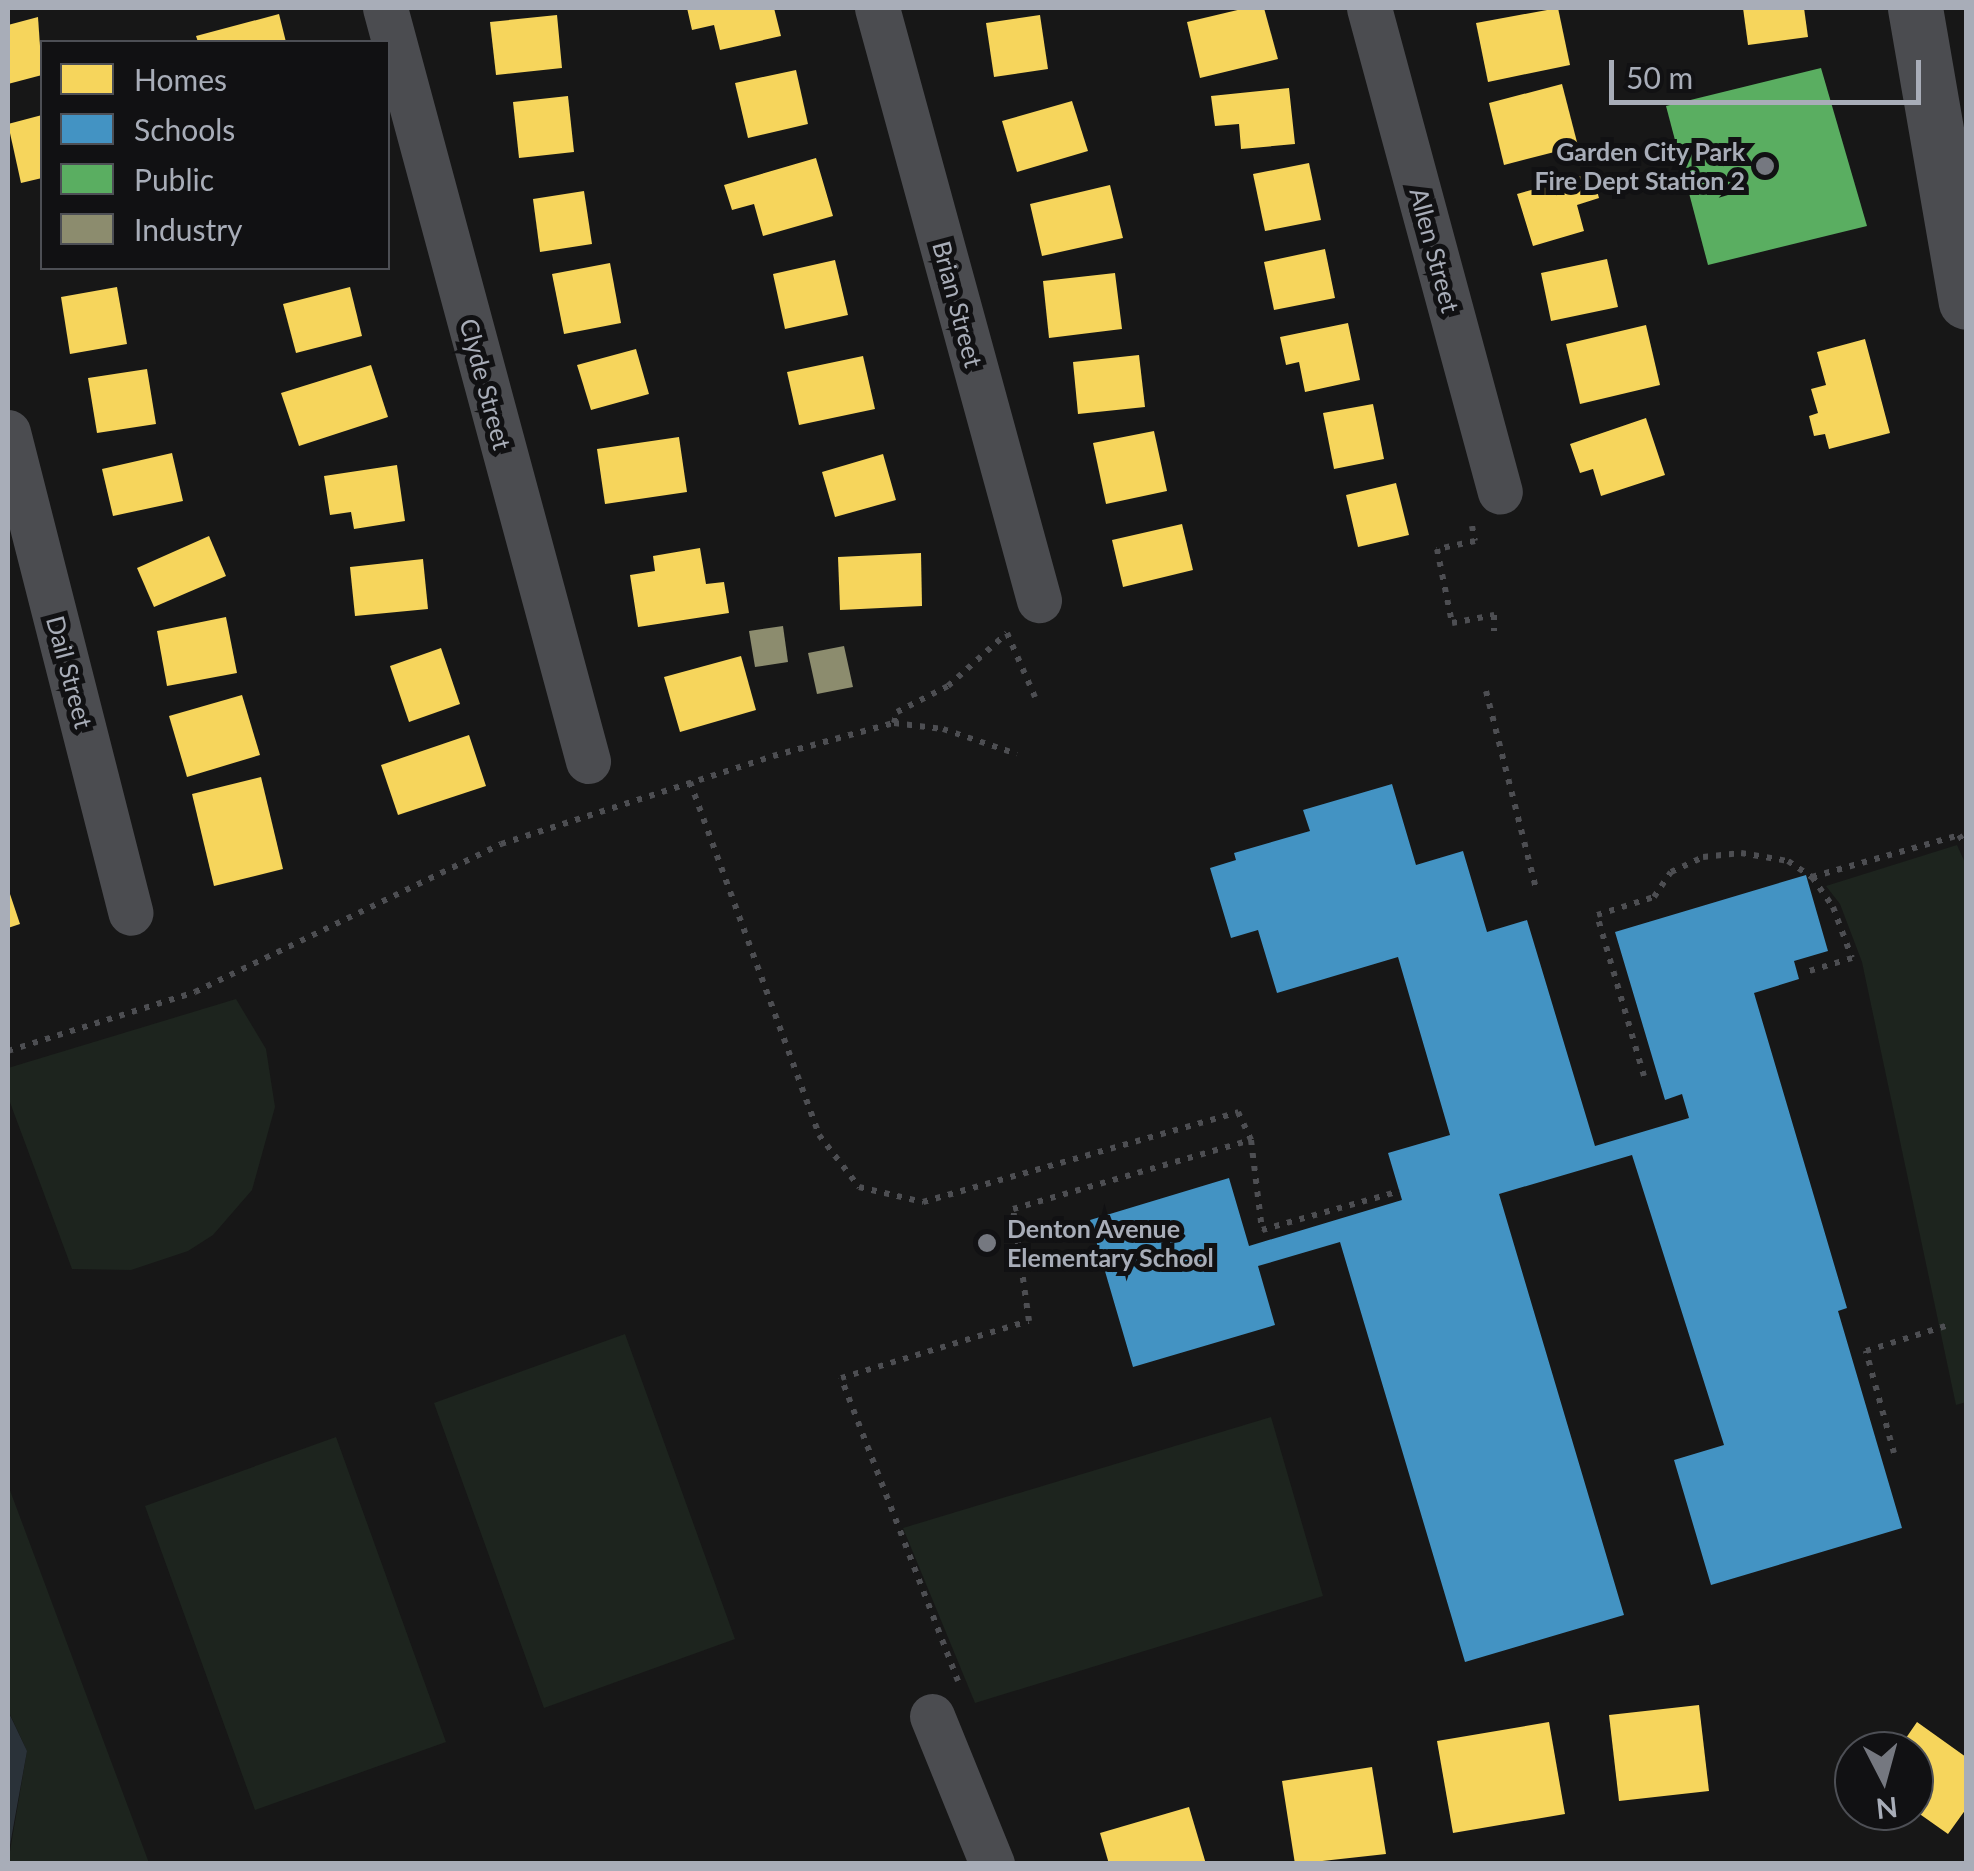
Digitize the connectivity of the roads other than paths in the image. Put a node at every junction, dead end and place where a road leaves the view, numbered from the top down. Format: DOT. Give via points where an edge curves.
graph roads {
  1 [pos="386,8"];
  2 [pos="877,8"];
  3 [pos="1369,8"];
  4 [pos="1915,8"];
  5 [pos="1966,302"];
  6 [pos="8,432"];
  7 [pos="1500,492"];
  8 [pos="1039,600"];
  9 [pos="588,761"];
  10 [pos="130,913"];
  11 [pos="948,1706"];
  12 [pos="992,1864"];
  1 -- 9 [label="street, Clyde Street"];
  2 -- 8 [label="street, Brian Street"];
  3 -- 7 [label="street, Allen Street"];
  4 -- 5 [label="street"];
  6 -- 10 [label="street, Dail Street"];
  11 -- 12 [label="street"];
}
